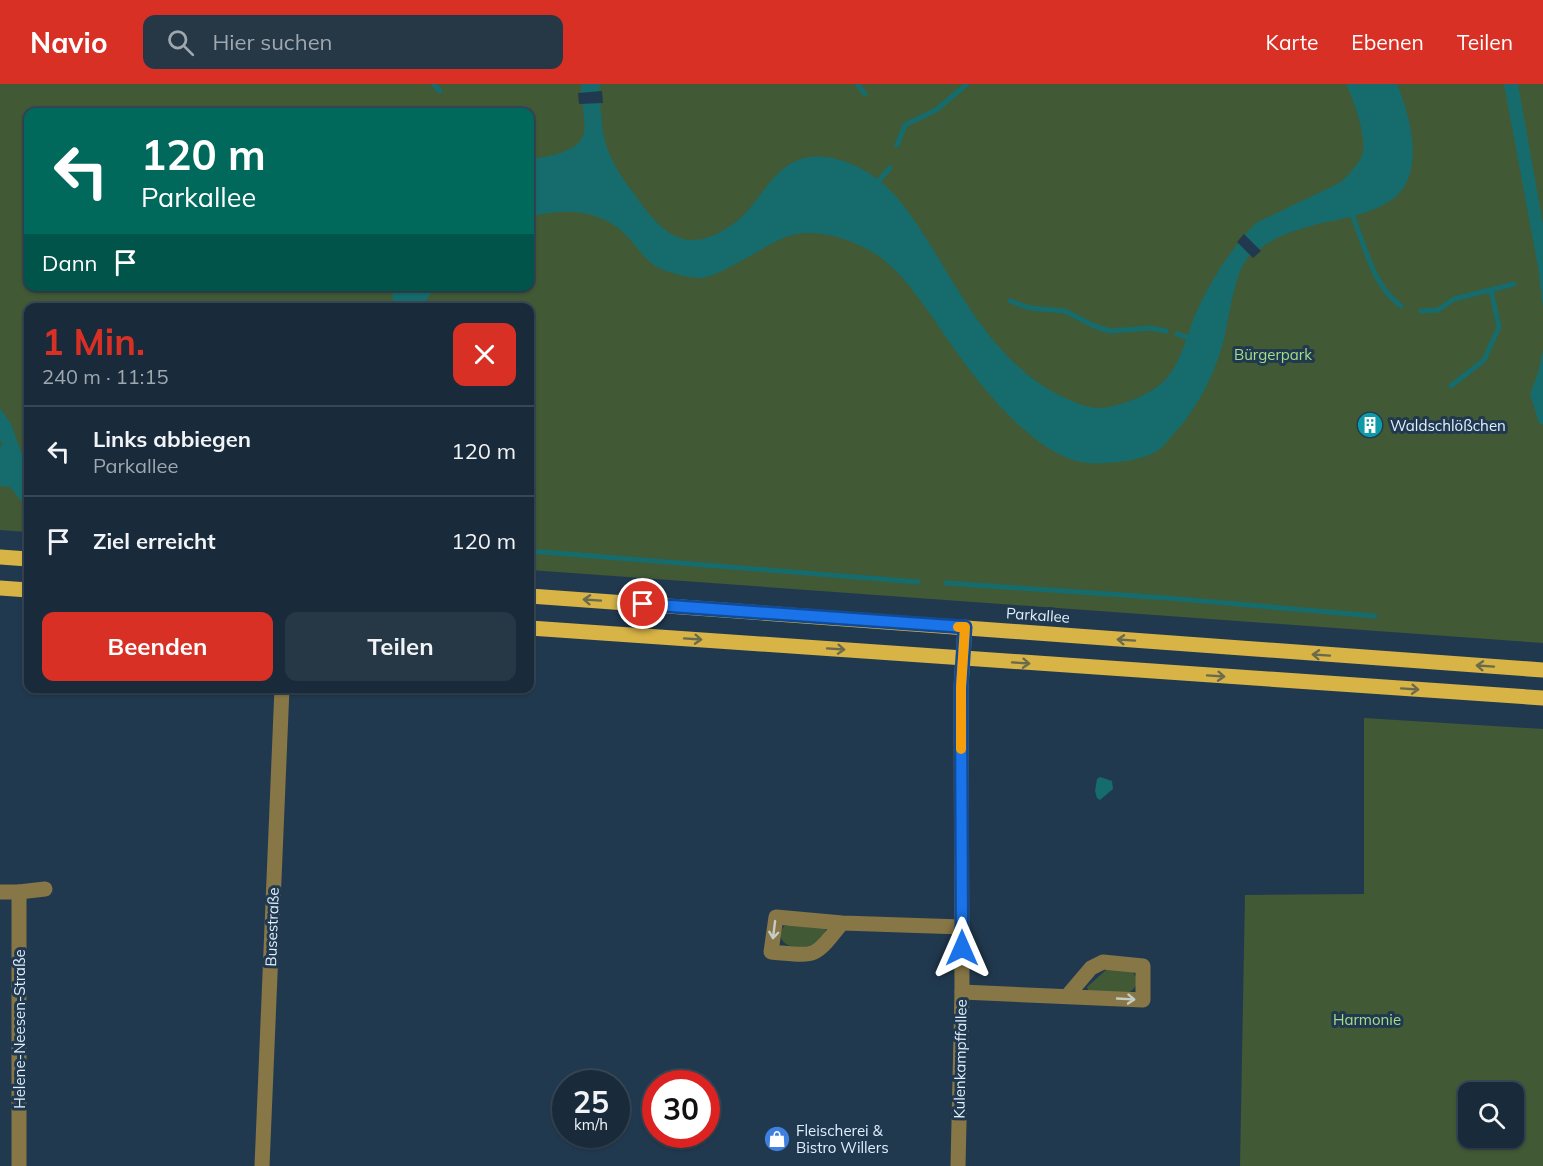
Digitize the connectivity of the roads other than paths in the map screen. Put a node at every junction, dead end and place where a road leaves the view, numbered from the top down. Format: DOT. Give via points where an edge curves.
graph roads {
  1 [pos="0,557"];
  2 [pos="24,559"];
  3 [pos="0,588"];
  4 [pos="24,590"];
  5 [pos="534,596"];
  6 [pos="965,627"];
  7 [pos="534,628"];
  8 [pos="963,658"];
  9 [pos="1543,670"];
  10 [pos="282,693"];
  11 [pos="1543,698"];
  12 [pos="45,889"];
  13 [pos="0,892"];
  14 [pos="19,892"];
  15 [pos="842,922"];
  16 [pos="962,927"];
  17 [pos="962,992"];
  18 [pos="1068,995"];
  19 [pos="19,1166"];
  20 [pos="262,1166"];
  21 [pos="958,1166"];
  1 -- 2 [label="main road"];
  3 -- 4 [label="main road"];
  6 -- 5 [label="main road, Parkallee, one-way"];
  6 -- 8 [label="street, Kulenkampffallee"];
  9 -- 6 [label="main road, Parkallee, one-way"];
  7 -- 8 [label="main road, one-way"];
  8 -- 11 [label="main road, one-way"];
  8 -- 16 [label="street, Kulenkampffallee"];
  10 -- 20 [label="street, Busestraße"];
  12 -- 14 [label="street"];
  13 -- 14 [label="street"];
  14 -- 19 [label="street, Helene-Neesen-Straße"];
  15 -- 16 [label="street"];
  16 -- 17 [label="street, Kulenkampffallee"];
  17 -- 18 [label="street"];
  17 -- 21 [label="street, Kulenkampffallee"];
  18 -- 18 [label="street, one-way" via="1143,1000 1143,966 1103,962 1091,968"];
}
